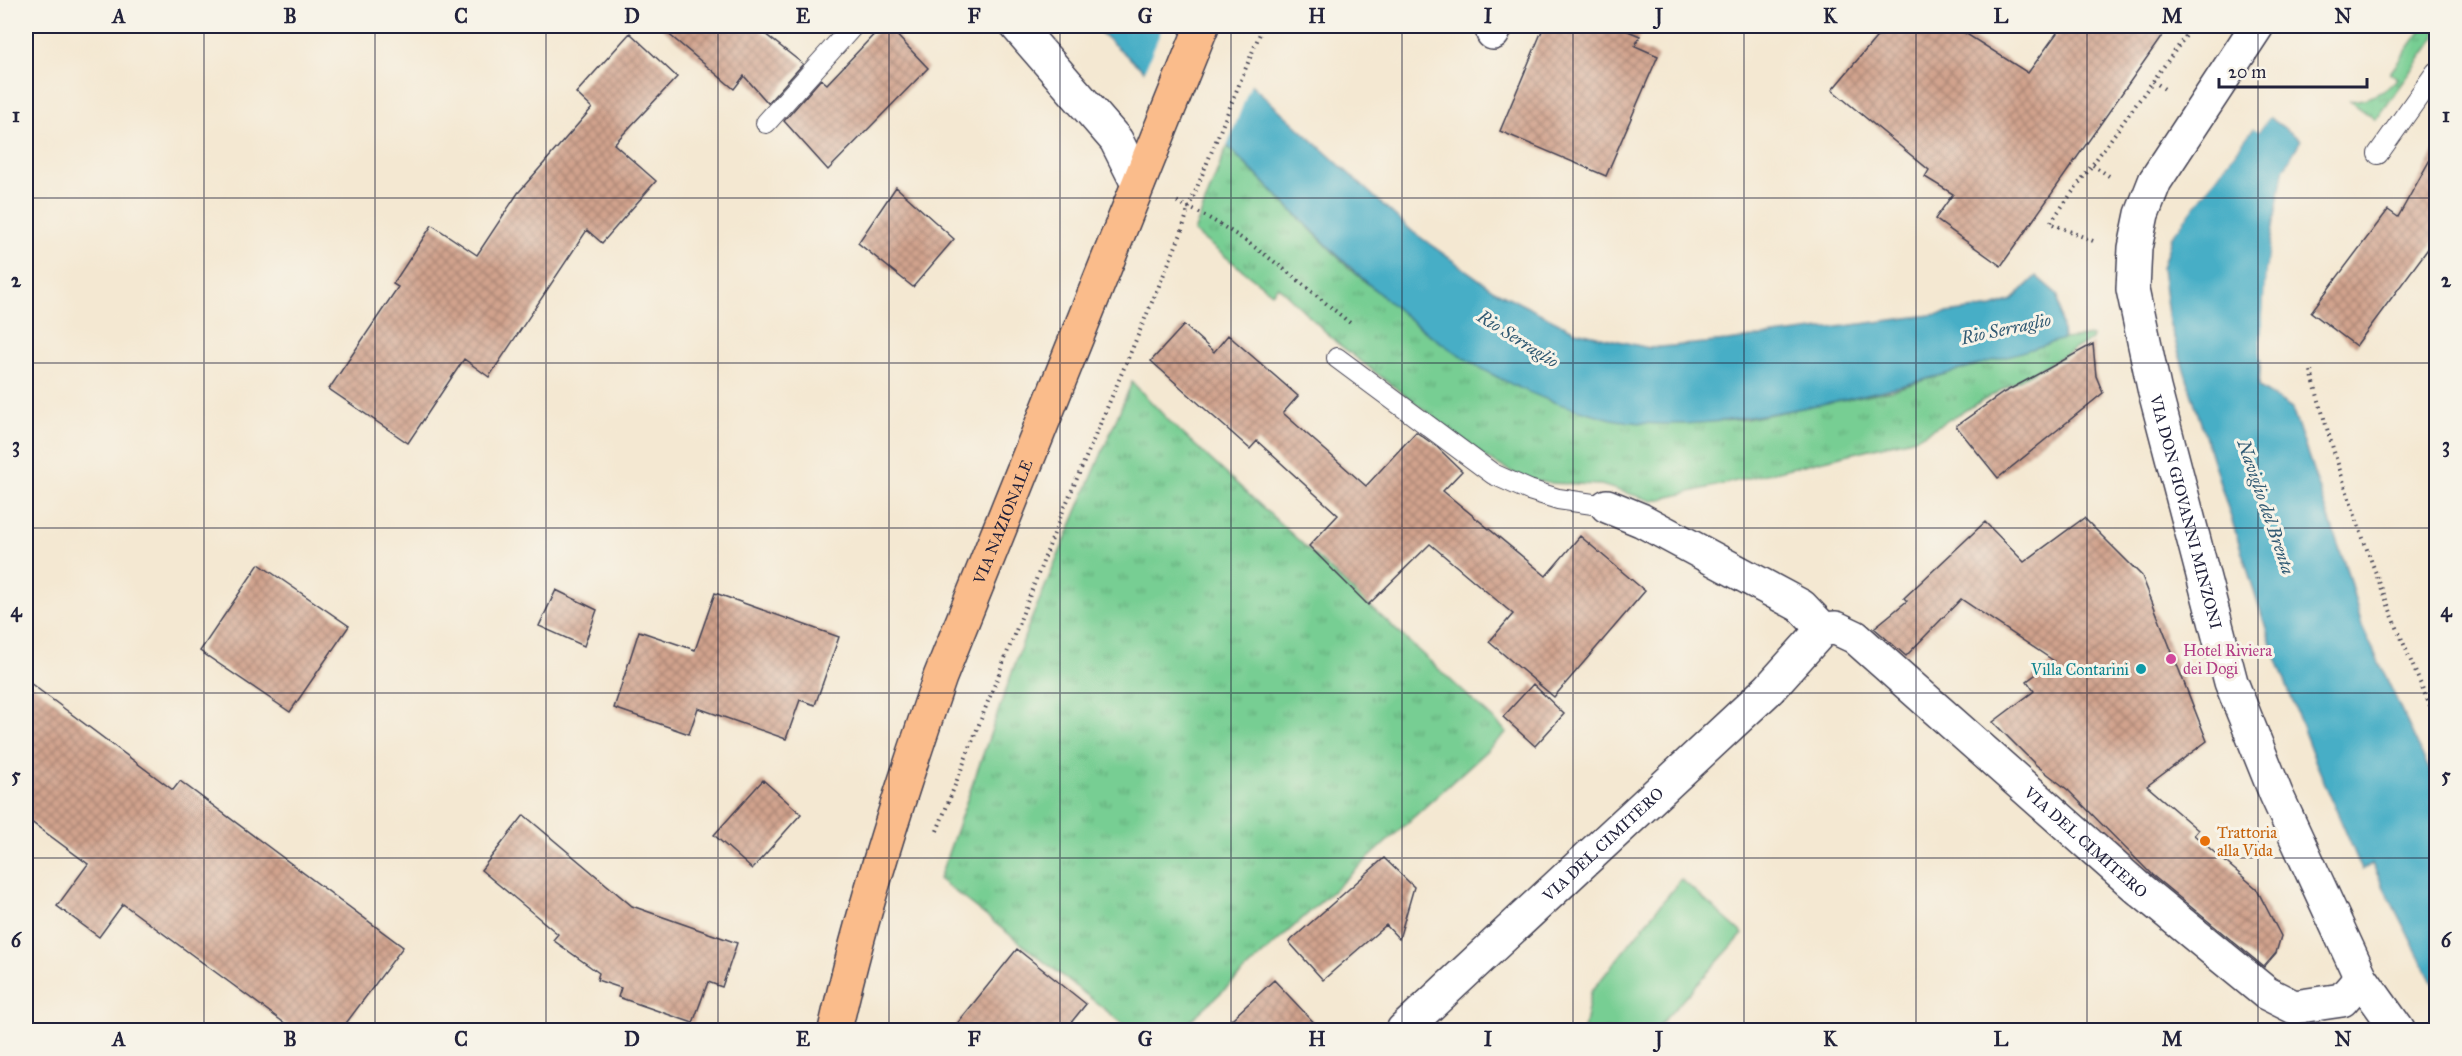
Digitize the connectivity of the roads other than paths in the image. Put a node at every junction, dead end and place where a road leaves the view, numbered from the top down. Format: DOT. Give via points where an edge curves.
graph roads {
  1 [pos="853,26"];
  2 [pos="1017,26"];
  3 [pos="1202,26"];
  4 [pos="2257,26"];
  5 [pos="2436,72"];
  6 [pos="766,123"];
  7 [pos="2378,154"];
  8 [pos="1138,184"];
  9 [pos="1337,358"];
  10 [pos="1607,506"];
  11 [pos="1823,629"];
  12 [pos="2361,978"];
  13 [pos="835,1030"];
  14 [pos="1403,1030"];
  15 [pos="2398,1030"];
  1 -- 6 [label="lane"];
  2 -- 8 [label="street" via="1116,140"];
  3 -- 8 [label="main road, VIA NAZIONALE"];
  4 -- 12 [label="street, VIA DON GIOVANNI MINZONI" via="2155,181 2142,214 2135,248 2133,289 2151,376 2231,682 2276,794"];
  5 -- 7 [label="lane"];
  8 -- 13 [label="main road, VIA NAZIONALE" via="940,676 878,867"];
  9 -- 10 [label="lane" via="1493,474 1558,499"];
  10 -- 11 [label="street" via="1641,520 1801,606"];
  11 -- 12 [label="street, VIA DEL CIMITERO" via="1836,628 1855,637 2138,888 2265,993 2294,1007 2342,1000"];
  11 -- 14 [label="street, VIA DEL CIMITERO" via="1769,689"];
  12 -- 15 [label="street, VIA DON GIOVANNI MINZONI"];
}
